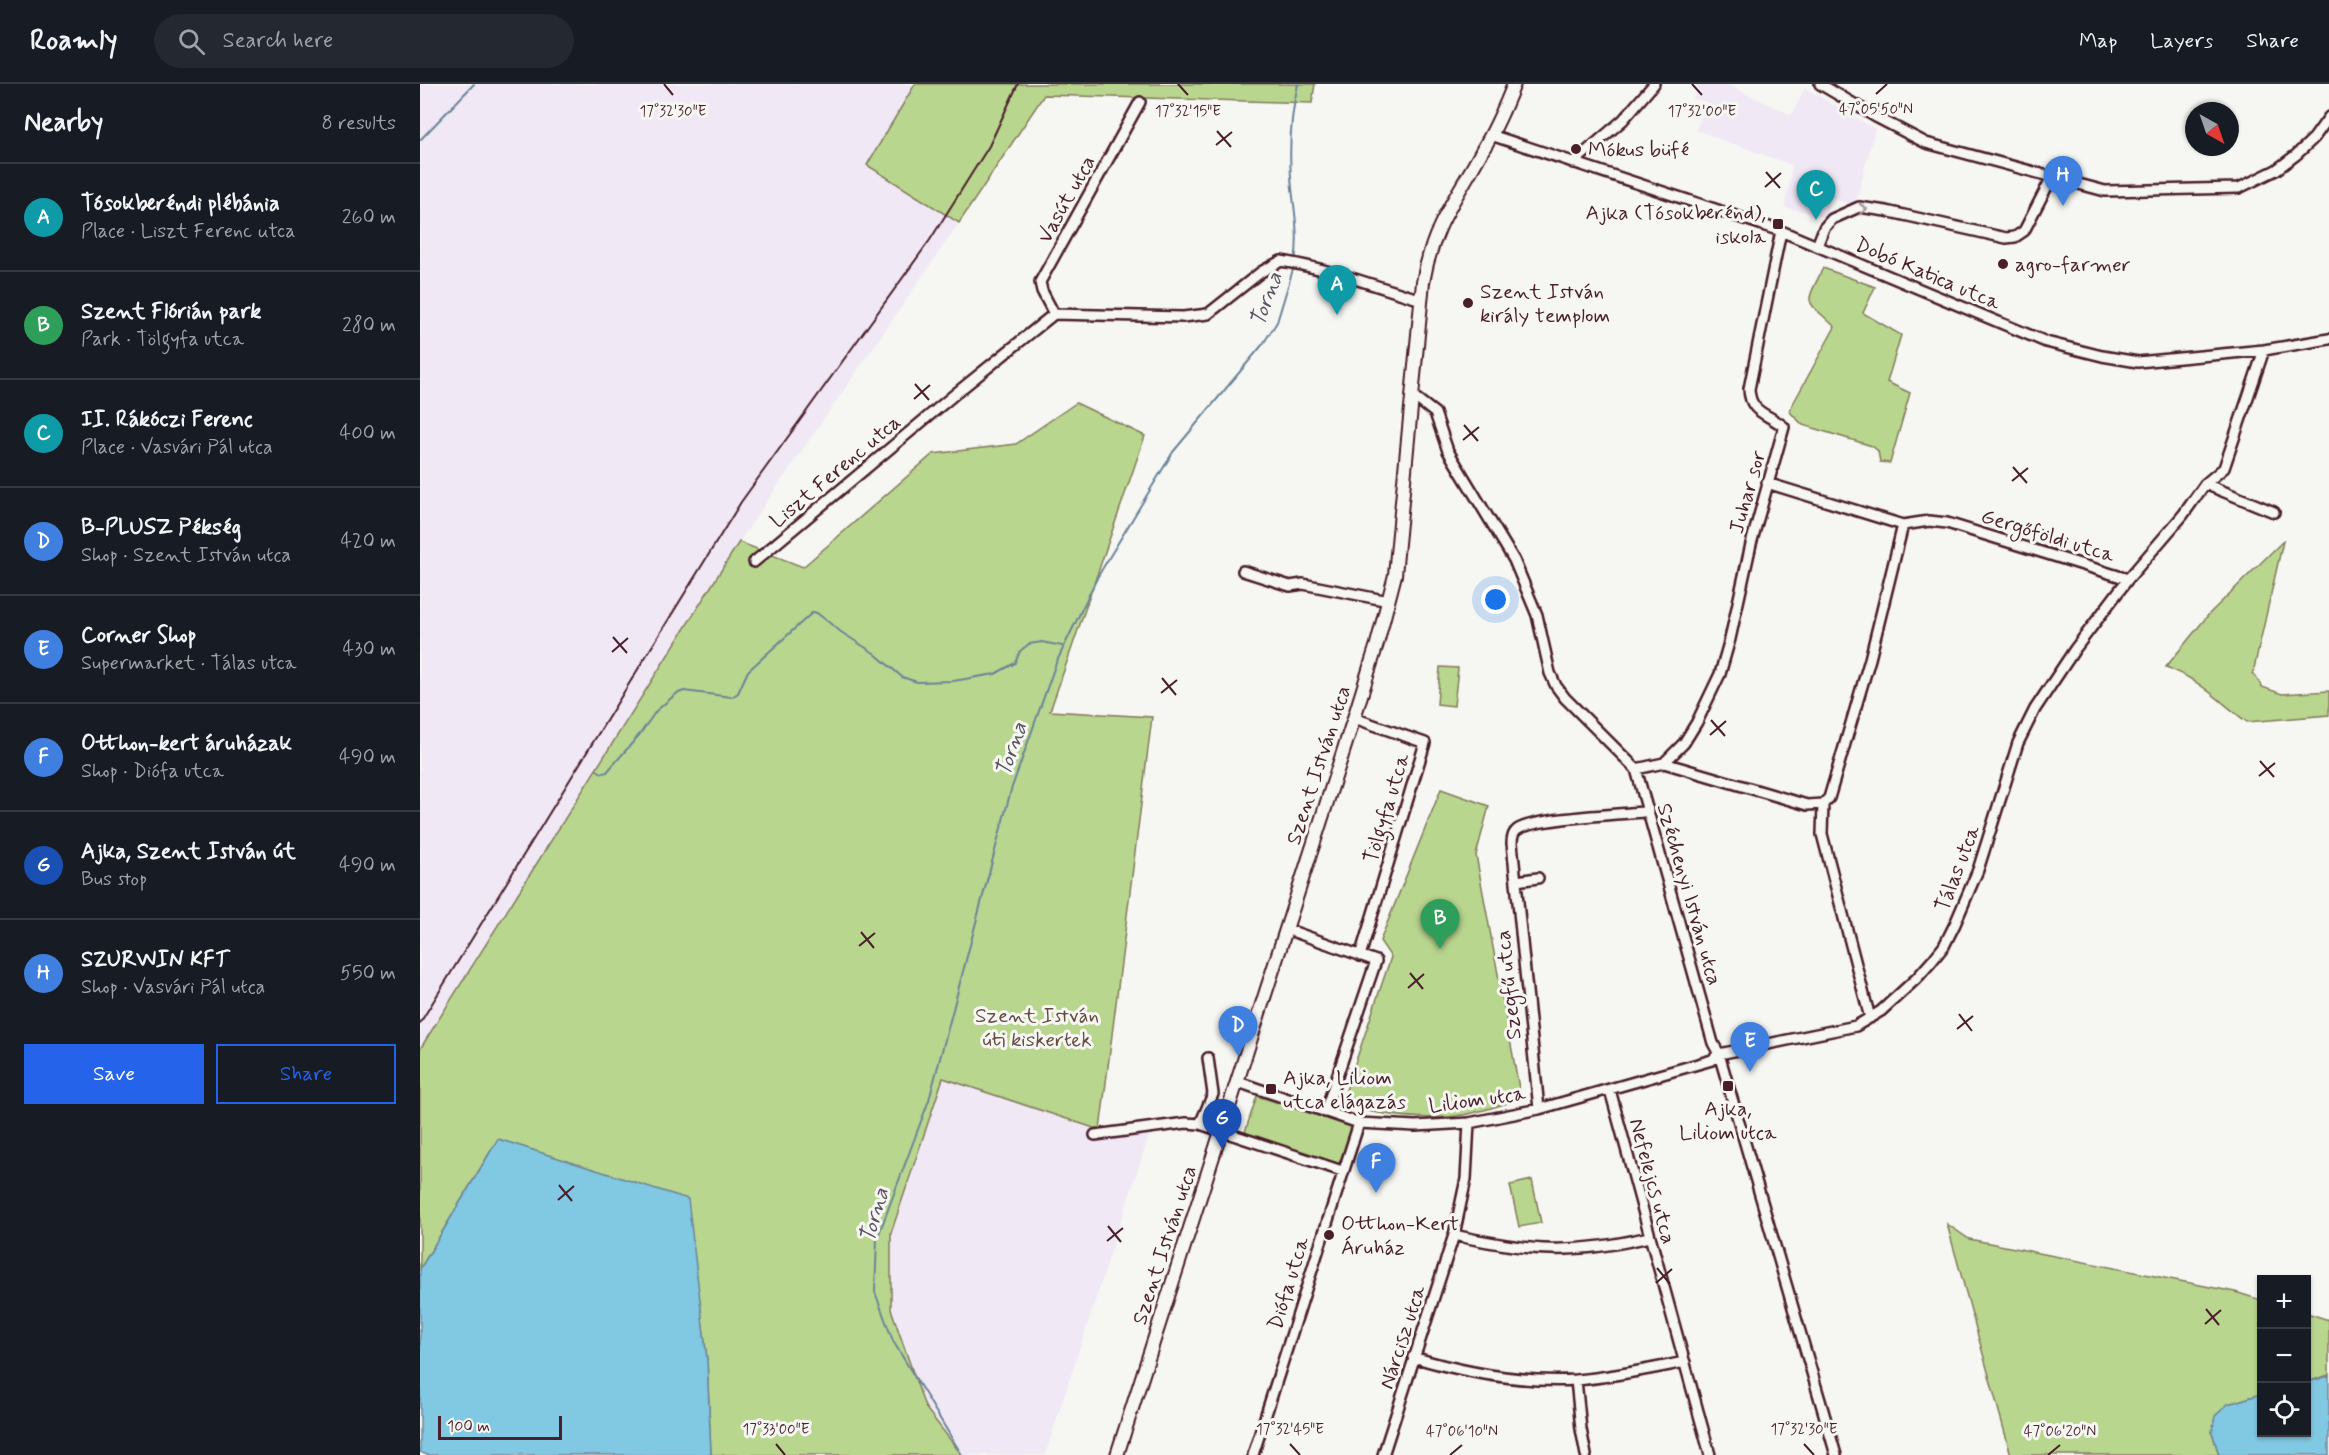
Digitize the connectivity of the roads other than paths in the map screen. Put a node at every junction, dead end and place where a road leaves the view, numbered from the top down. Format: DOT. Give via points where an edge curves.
graph roads {
  1 [pos="1514,84"];
  2 [pos="1654,84"];
  3 [pos="1820,84"];
  4 [pos="1140,102"];
  5 [pos="2329,117"];
  6 [pos="1491,135"];
  7 [pos="1573,163"];
  8 [pos="2052,177"];
  9 [pos="1781,231"];
  10 [pos="1816,246"];
  11 [pos="1422,300"];
  12 [pos="1054,314"];
  13 [pos="2329,339"];
  14 [pos="2264,350"];
  15 [pos="1413,396"];
  16 [pos="1767,483"];
  17 [pos="2205,484"];
  18 [pos="2274,512"];
  19 [pos="1902,525"];
  20 [pos="754,562"];
  21 [pos="1243,571"];
  22 [pos="2128,579"];
  23 [pos="1389,601"];
  24 [pos="1354,718"];
  25 [pos="1664,763"];
  26 [pos="1636,769"];
  27 [pos="1823,804"];
  28 [pos="1648,809"];
  29 [pos="1538,878"];
  30 [pos="1516,881"];
  31 [pos="1286,929"];
  32 [pos="1360,956"];
  33 [pos="1870,1017"];
  34 [pos="1719,1054"];
  35 [pos="1208,1058"];
  36 [pos="1238,1082"];
  37 [pos="1610,1090"];
  38 [pos="1539,1108"];
  39 [pos="1325,1112"];
  40 [pos="1359,1123"];
  41 [pos="1469,1123"];
  42 [pos="1200,1124"];
  43 [pos="1222,1131"];
  44 [pos="1095,1135"];
  45 [pos="1342,1171"];
  46 [pos="1454,1235"];
  47 [pos="1649,1238"];
  48 [pos="1413,1357"];
  49 [pos="1685,1362"];
  50 [pos="1576,1380"];
  51 [pos="1117,1455"];
  52 [pos="1253,1455"];
  53 [pos="1383,1455"];
  54 [pos="1586,1455"];
  55 [pos="1710,1455"];
  56 [pos="1836,1455"];
  1 -- 6 [label="main road, Szent István utca"];
  2 -- 7 [label="street" via="1623,120"];
  3 -- 8 [label="street" via="1926,143"];
  4 -- 12 [label="street, Vasút utca" via="1040,282"];
  5 -- 8 [label="street" via="2296,155 2256,182 2239,188 2105,191"];
  6 -- 7 [label="street, Dobó Katica utca"];
  6 -- 11 [label="main road, Szent István utca" via="1440,225 1426,267"];
  7 -- 9 [label="street, Dobó Katica utca"];
  10 -- 8 [label="street, one-way" via="1832,219 1859,207 2015,237 2024,231"];
  9 -- 10 [label="street, Dobó Katica utca"];
  9 -- 16 [label="street, Juhar sor" via="1749,389 1754,407 1784,427"];
  10 -- 14 [label="street, Dobó Katica utca" via="2046,342 2102,356 2138,362"];
  11 -- 12 [label="street" via="1343,274 1281,261 1208,314"];
  11 -- 15 [label="main road, Szent István utca"];
  12 -- 20 [label="street, Liszt Ferenc utca"];
  13 -- 14 [label="street, Dobó Katica utca"];
  14 -- 17 [label="street, Gergőföldi utca" via="2223,468"];
  15 -- 23 [label="main road, Szent István utca"];
  15 -- 26 [label="street, Széchenyi István utca" via="1435,413 1448,451 1514,560 1537,615 1556,686"];
  16 -- 19 [label="street, Gergőföldi utca"];
  16 -- 25 [label="street, Juhar sor" via="1720,674 1684,743"];
  17 -- 18 [label="street"];
  17 -- 22 [label="street, Gergőföldi utca"];
  19 -- 22 [label="street, Gergőföldi utca" via="1947,523"];
  19 -- 27 [label="street" via="1870,659 1829,798"];
  21 -- 23 [label="street" via="1290,586 1303,584"];
  22 -- 33 [label="street, Tálas utca" via="2054,679 2018,743 1978,870 1944,946 1917,978"];
  23 -- 24 [label="main road, Szent István utca"];
  24 -- 31 [label="main road, Szent István utca"];
  24 -- 32 [label="street, Tölgyfa utca" via="1425,743"];
  25 -- 26 [label="street"];
  25 -- 27 [label="street" via="1808,805"];
  26 -- 28 [label="street, Széchenyi István utca"];
  27 -- 33 [label="street" via="1822,834"];
  28 -- 30 [label="street, Szegfű utca" via="1543,822 1517,830 1512,843"];
  28 -- 34 [label="street, Széchenyi István utca"];
  29 -- 30 [label="street"];
  30 -- 38 [label="street, Szegfű utca"];
  31 -- 32 [label="street"];
  31 -- 36 [label="main road, Szent István utca"];
  32 -- 39 [label="street" via="1376,961"];
  33 -- 34 [label="street, Tálas utca" via="1856,1026"];
  34 -- 37 [label="street, Liliom utca" via="1712,1060"];
  34 -- 56 [label="street, Széchenyi István utca"];
  35 -- 42 [label="street" via="1213,1094"];
  36 -- 39 [label="street, Liliom utca"];
  36 -- 43 [label="main road, Szent István utca"];
  37 -- 38 [label="street, Liliom utca"];
  37 -- 47 [label="street, Nefelejcs utca"];
  38 -- 41 [label="street, Liliom utca"];
  39 -- 40 [label="street, Liliom utca"];
  40 -- 41 [label="street, Liliom utca"];
  40 -- 45 [label="street, Diófa utca"];
  41 -- 46 [label="street, Nárcisz utca" via="1466,1179"];
  42 -- 43 [label="street"];
  42 -- 44 [label="street"];
  43 -- 45 [label="street"];
  43 -- 51 [label="main road, Szent István utca"];
  45 -- 52 [label="street, Diófa utca"];
  46 -- 47 [label="street" via="1549,1250 1602,1247"];
  46 -- 48 [label="street, Nárcisz utca"];
  47 -- 49 [label="street, Nefelejcs utca"];
  48 -- 50 [label="street" via="1490,1376"];
  48 -- 53 [label="street, Nárcisz utca"];
  49 -- 50 [label="street"];
  49 -- 55 [label="street, Nefelejcs utca"];
  50 -- 54 [label="street"];
}
